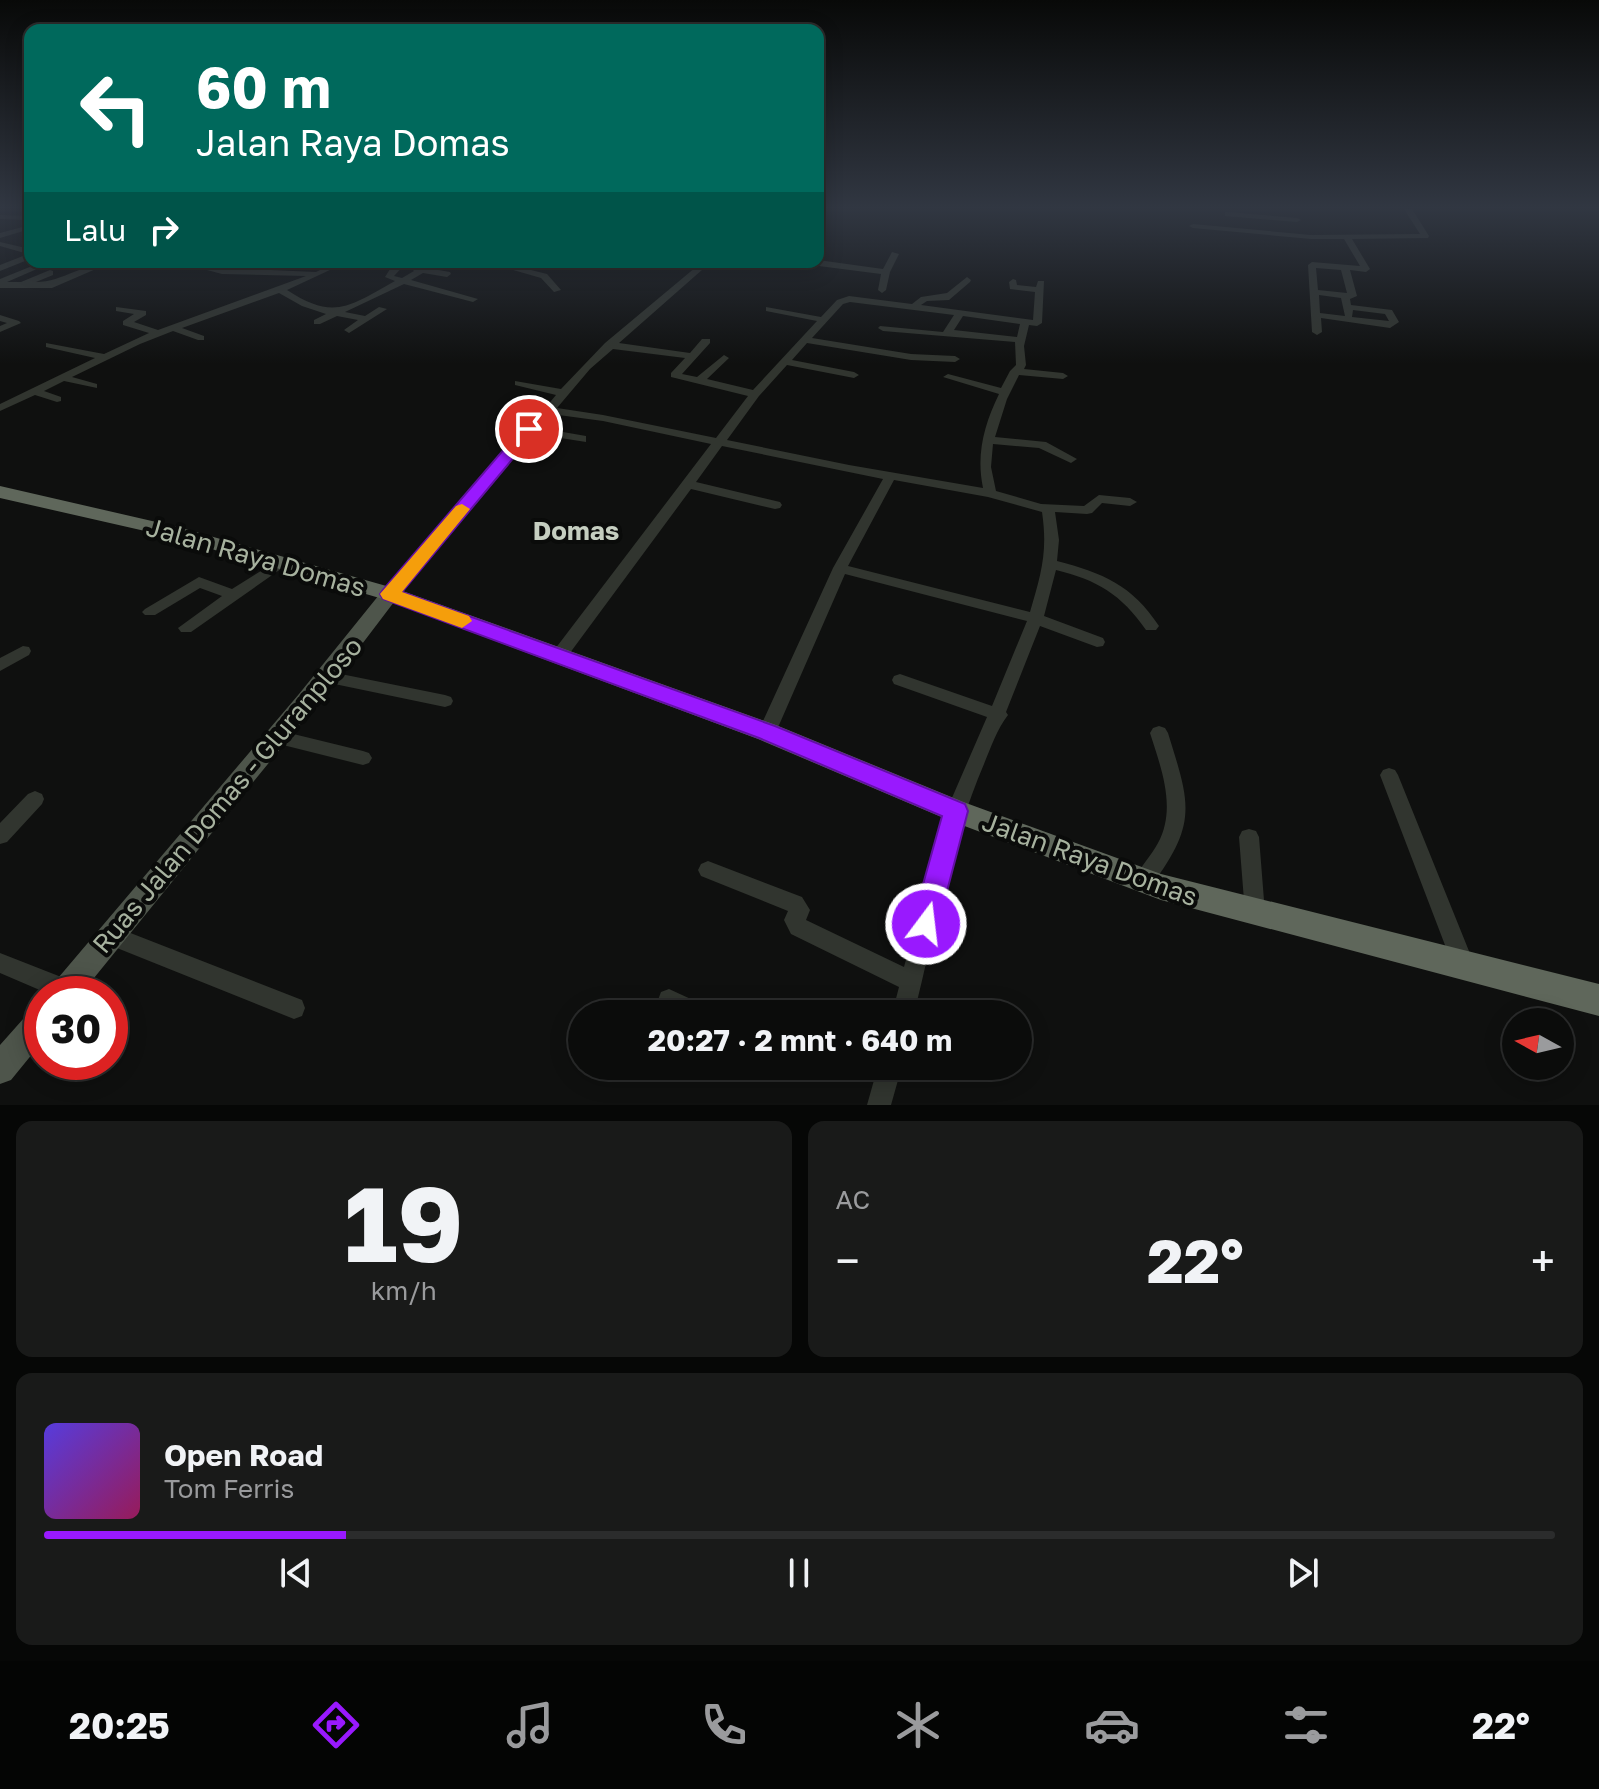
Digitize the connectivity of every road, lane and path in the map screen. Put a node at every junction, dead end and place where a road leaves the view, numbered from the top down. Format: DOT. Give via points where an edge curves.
graph roads {
  1 [pos="892,261"];
  2 [pos="1361,261"];
  3 [pos="824,262"];
  4 [pos="47,268"];
  5 [pos="48,268"];
  6 [pos="93,268"];
  7 [pos="206,268"];
  8 [pos="330,268"];
  9 [pos="397,268"];
  10 [pos="414,268"];
  11 [pos="514,268"];
  12 [pos="700,268"];
  13 [pos="1345,268"];
  14 [pos="421,270"];
  15 [pos="886,272"];
  16 [pos="318,274"];
  17 [pos="447,274"];
  18 [pos="967,280"];
  19 [pos="402,282"];
  20 [pos="1013,282"];
  21 [pos="0,284"];
  22 [pos="18,287"];
  23 [pos="281,290"];
  24 [pos="557,290"];
  25 [pos="882,290"];
  26 [pos="1315,292"];
  27 [pos="473,299"];
  28 [pos="1347,302"];
  29 [pos="916,305"];
  30 [pos="119,309"];
  31 [pos="382,309"];
  32 [pos="769,309"];
  33 [pos="336,313"];
  34 [pos="967,313"];
  35 [pos="1316,315"];
  36 [pos="0,318"];
  37 [pos="366,319"];
  38 [pos="824,320"];
  39 [pos="1349,320"];
  40 [pos="317,322"];
  41 [pos="1025,323"];
  42 [pos="174,328"];
  43 [pos="883,328"];
  44 [pos="0,329"];
  45 [pos="349,330"];
  46 [pos="948,332"];
  47 [pos="1317,332"];
  48 [pos="158,333"];
  49 [pos="201,338"];
  50 [pos="805,340"];
  51 [pos="1021,340"];
  52 [pos="706,341"];
  53 [pos="50,345"];
  54 [pos="609,345"];
  55 [pos="691,356"];
  56 [pos="105,357"];
  57 [pos="724,358"];
  58 [pos="955,359"];
  59 [pos="785,362"];
  60 [pos="1015,371"];
  61 [pos="854,375"];
  62 [pos="1063,376"];
  63 [pos="61,377"];
  64 [pos="948,377"];
  65 [pos="699,381"];
  66 [pos="519,383"];
  67 [pos="93,386"];
  68 [pos="33,391"];
  69 [pos="1005,392"];
  70 [pos="562,393"];
  71 [pos="755,394"];
  72 [pos="57,399"];
  73 [pos="0,408"];
  74 [pos="546,410"];
  75 [pos="529,429"];
  76 [pos="582,439"];
  77 [pos="988,440"];
  78 [pos="719,442"];
  79 [pos="1071,459"];
  80 [pos="890,477"];
  81 [pos="688,484"];
  82 [pos="0,492"];
  83 [pos="990,493"];
  84 [pos="1130,502"];
  85 [pos="775,505"];
  86 [pos="1045,507"];
  87 [pos="1051,559"];
  88 [pos="283,561"];
  89 [pos="840,568"];
  90 [pos="390,594"];
  91 [pos="233,595"];
  92 [pos="150,612"];
  93 [pos="1034,618"];
  94 [pos="1151,626"];
  95 [pos="186,628"];
  96 [pos="1097,642"];
  97 [pos="23,651"];
  98 [pos="558,657"];
  99 [pos="0,665"];
  100 [pos="326,677"];
  101 [pos="900,680"];
  102 [pos="445,701"];
  103 [pos="999,715"];
  104 [pos="767,732"];
  105 [pos="1159,733"];
  106 [pos="277,737"];
  107 [pos="363,758"];
  108 [pos="1389,775"];
  109 [pos="35,799"];
  110 [pos="956,811"];
  111 [pos="0,836"];
  112 [pos="1249,837"];
  113 [pos="708,870"];
  114 [pos="1144,880"];
  115 [pos="1255,913"];
  116 [pos="110,935"];
  117 [pos="0,963"];
  118 [pos="1464,966"];
  119 [pos="29,976"];
  120 [pos="77,976"];
  121 [pos="911,981"];
  122 [pos="906,1000"];
  123 [pos="1599,1000"];
  124 [pos="294,1008"];
  125 [pos="24,1040"];
  126 [pos="0,1069"];
  127 [pos="885,1080"];
  128 [pos="879,1105"];
  1 -- 15 [label="street"];
  2 -- 13 [label="street" via="1366,269"];
  3 -- 15 [label="street"];
  4 -- 21 [label="street"];
  5 -- 22 [label="street"];
  6 -- 22 [label="street" via="52,285"];
  7 -- 16 [label="street"];
  8 -- 16 [label="street"];
  9 -- 19 [label="street" via="389,277"];
  10 -- 14 [label="street"];
  11 -- 24 [label="street" via="539,274"];
  12 -- 54 [label="street"];
  13 -- 26 [label="street" via="1312,265"];
  13 -- 28 [label="street" via="1352,296"];
  14 -- 17 [label="street"];
  14 -- 19 [label="street"];
  15 -- 25 [label="street"];
  16 -- 23 [label="street"];
  18 -- 29 [label="street"];
  19 -- 27 [label="street"];
  19 -- 33 [label="street"];
  20 -- 41 [label="street" via="1013,287 1040,287 1038,322"];
  21 -- 22 [label="street"];
  23 -- 33 [label="street" via="304,305"];
  23 -- 42 [label="street"];
  26 -- 28 [label="street"];
  26 -- 35 [label="street"];
  28 -- 39 [label="street"];
  28 -- 39 [label="street" via="1389,312 1394,322"];
  29 -- 34 [label="street"];
  29 -- 38 [label="street" via="843,299"];
  30 -- 48 [label="street" via="143,313 126,323"];
  31 -- 37 [label="street"];
  32 -- 38 [label="street"];
  33 -- 37 [label="street"];
  33 -- 40 [label="street"];
  34 -- 41 [label="street"];
  34 -- 46 [label="street"];
  35 -- 39 [label="street"];
  35 -- 47 [label="street"];
  36 -- 44 [label="street" via="16,323"];
  37 -- 45 [label="street"];
  38 -- 50 [label="street"];
  41 -- 51 [label="street"];
  42 -- 48 [label="street"];
  42 -- 49 [label="street"];
  43 -- 46 [label="street"];
  46 -- 51 [label="street"];
  48 -- 56 [label="street"];
  50 -- 58 [label="street"];
  50 -- 59 [label="street"];
  51 -- 60 [label="street" via="1021,363"];
  52 -- 55 [label="street"];
  53 -- 56 [label="street"];
  54 -- 55 [label="street"];
  54 -- 70 [label="street"];
  55 -- 65 [label="street" via="675,375"];
  56 -- 63 [label="street"];
  57 -- 65 [label="street"];
  59 -- 61 [label="street"];
  59 -- 71 [label="street"];
  60 -- 62 [label="street"];
  60 -- 69 [label="street"];
  63 -- 67 [label="street"];
  63 -- 68 [label="street"];
  64 -- 69 [label="street"];
  65 -- 71 [label="street"];
  66 -- 70 [label="street"];
  68 -- 72 [label="street"];
  68 -- 73 [label="street"];
  69 -- 77 [label="street"];
  70 -- 74 [label="street"];
  71 -- 78 [label="street"];
  74 -- 75 [label="street"];
  74 -- 78 [label="street"];
  75 -- 76 [label="street"];
  75 -- 90 [label="street"];
  77 -- 79 [label="street" via="1042,445"];
  77 -- 83 [label="street" via="984,465"];
  78 -- 80 [label="street"];
  78 -- 81 [label="street"];
  80 -- 83 [label="street"];
  80 -- 89 [label="street"];
  81 -- 85 [label="street"];
  81 -- 98 [label="street"];
  82 -- 88 [label="highway, Jalan Raya Domas"];
  83 -- 86 [label="street"];
  84 -- 86 [label="street" via="1099,499 1087,510"];
  86 -- 87 [label="street"];
  87 -- 93 [label="street"];
  87 -- 94 [label="street" via="1102,578"];
  88 -- 90 [label="highway, Jalan Raya Domas"];
  88 -- 91 [label="street"];
  89 -- 93 [label="street"];
  89 -- 104 [label="street"];
  90 -- 98 [label="highway, Jalan Raya Domas"];
  90 -- 100 [label="main road, Ruas Jalan Domas - Gluranploso"];
  91 -- 92 [label="street" via="199,582"];
  91 -- 95 [label="street"];
  93 -- 96 [label="street"];
  93 -- 103 [label="street"];
  97 -- 99 [label="street"];
  98 -- 104 [label="highway, Jalan Raya Domas"];
  100 -- 102 [label="street"];
  100 -- 106 [label="main road, Ruas Jalan Domas - Gluranploso"];
  101 -- 103 [label="street"];
  103 -- 110 [label="street"];
  104 -- 110 [label="highway, Jalan Raya Domas"];
  105 -- 114 [label="street" via="1178,803 1176,831"];
  106 -- 107 [label="street"];
  106 -- 116 [label="main road, Ruas Jalan Domas - Gluranploso"];
  108 -- 118 [label="street"];
  109 -- 111 [label="street"];
  110 -- 114 [label="highway, Jalan Raya Domas"];
  110 -- 121 [label="street"];
  112 -- 115 [label="street"];
  113 -- 121 [label="street" via="795,904 800,910 798,927"];
  114 -- 115 [label="highway, Jalan Raya Domas"];
  115 -- 118 [label="highway, Jalan Raya Domas"];
  116 -- 120 [label="main road, Ruas Jalan Domas - Gluranploso"];
  116 -- 124 [label="street"];
  117 -- 119 [label="street"];
  118 -- 123 [label="highway, Jalan Raya Domas"];
  121 -- 122 [label="street"];
  125 -- 126 [label="main road"];
  127 -- 128 [label="street"];
}
